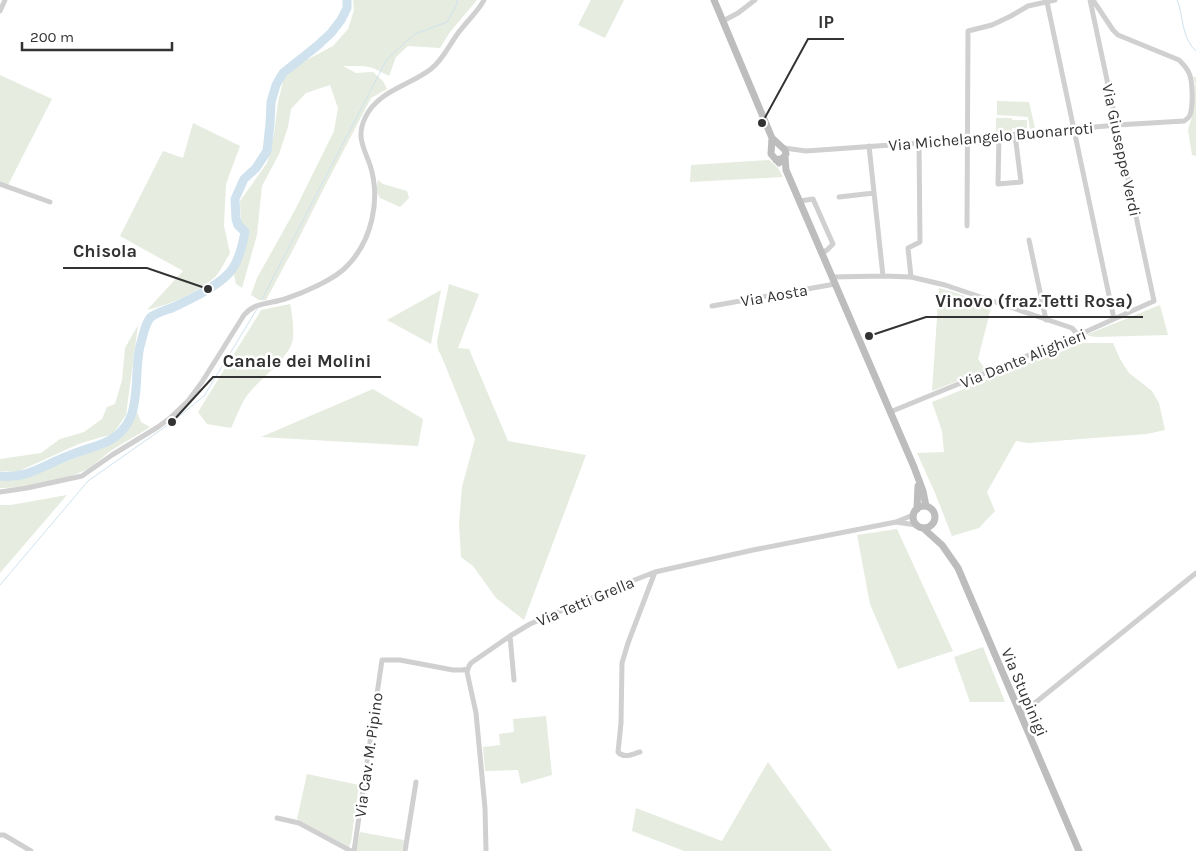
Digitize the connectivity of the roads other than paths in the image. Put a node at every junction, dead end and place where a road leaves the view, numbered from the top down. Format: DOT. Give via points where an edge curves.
graph roads {
  1 [pos="5,0"];
  2 [pos="484,0"];
  3 [pos="714,0"];
  4 [pos="755,0"];
  5 [pos="1055,0"];
  6 [pos="1091,0"];
  7 [pos="1047,2"];
  8 [pos="0,11"];
  9 [pos="722,21"];
  10 [pos="1117,126"];
  11 [pos="1073,129"];
  12 [pos="1015,135"];
  13 [pos="999,136"];
  14 [pos="772,138"];
  15 [pos="967,139"];
  16 [pos="919,143"];
  17 [pos="869,146"];
  18 [pos="772,150"];
  19 [pos="784,151"];
  20 [pos="776,160"];
  21 [pos="786,170"];
  22 [pos="0,184"];
  23 [pos="874,193"];
  24 [pos="839,197"];
  25 [pos="800,201"];
  26 [pos="50,202"];
  27 [pos="967,226"];
  28 [pos="1029,240"];
  29 [pos="822,253"];
  30 [pos="883,276"];
  31 [pos="911,277"];
  32 [pos="834,281"];
  33 [pos="1154,301"];
  34 [pos="712,306"];
  35 [pos="1114,319"];
  36 [pos="1046,320"];
  37 [pos="1078,335"];
  38 [pos="890,412"];
  39 [pos="917,476"];
  40 [pos="0,492"];
  41 [pos="926,506"];
  42 [pos="915,512"];
  43 [pos="935,521"];
  44 [pos="896,522"];
  45 [pos="920,526"];
  46 [pos="942,545"];
  47 [pos="655,572"];
  48 [pos="1196,573"];
  49 [pos="510,636"];
  50 [pos="468,669"];
  51 [pos="514,680"];
  52 [pos="1020,715"];
  53 [pos="640,752"];
  54 [pos="416,782"];
  55 [pos="277,818"];
  56 [pos="0,835"];
  57 [pos="32,851"];
  58 [pos="353,851"];
  59 [pos="405,851"];
  60 [pos="486,851"];
  61 [pos="1079,851"];
  1 -- 8 [label="street"];
  2 -- 40 [label="street" via="440,61 378,101 365,118 361,141 374,181 373,214 365,240 348,266 334,277 294,296 249,309 188,400 143,437 82,476"];
  3 -- 9 [label="street"];
  4 -- 9 [label="street"];
  5 -- 7 [label="street"];
  6 -- 10 [label="street, Via Giuseppe Verdi"];
  6 -- 10 [label="street, Via Michelangelo Buonarroti" via="1118,35 1179,60 1191,80 1190,113 1184,121"];
  7 -- 11 [label="street"];
  7 -- 15 [label="street" via="1028,6 992,25 968,31"];
  9 -- 14 [label="street"];
  10 -- 11 [label="street, Via Michelangelo Buonarroti"];
  10 -- 33 [label="street, Via Giuseppe Verdi"];
  11 -- 12 [label="street, Via Michelangelo Buonarroti"];
  11 -- 35 [label="street"];
  12 -- 13 [label="street, Via Michelangelo Buonarroti"];
  12 -- 13 [label="street" via="1021,182 998,184"];
  13 -- 15 [label="street, Via Michelangelo Buonarroti"];
  14 -- 18 [label="street"];
  14 -- 19 [label="street"];
  15 -- 16 [label="street, Via Michelangelo Buonarroti"];
  15 -- 27 [label="street"];
  16 -- 17 [label="street, Via Michelangelo Buonarroti"];
  16 -- 31 [label="street" via="920,242 908,248"];
  17 -- 19 [label="street, Via Michelangelo Buonarroti"];
  17 -- 23 [label="street"];
  18 -- 19 [label="street" via="775,146"];
  18 -- 20 [label="street" via="772,157"];
  19 -- 20 [label="street" via="781,160"];
  19 -- 21 [label="street, Via Stupinigi"];
  20 -- 21 [label="street, Via Stupinigi"];
  21 -- 25 [label="street, Via Stupinigi"];
  22 -- 26 [label="street"];
  23 -- 24 [label="street"];
  23 -- 30 [label="street"];
  25 -- 29 [label="street, Via Stupinigi"];
  25 -- 29 [label="street" via="813,198 833,244"];
  28 -- 36 [label="street"];
  29 -- 32 [label="street, Via Stupinigi"];
  30 -- 31 [label="street, Via Aosta"];
  30 -- 32 [label="street, Via Aosta"];
  31 -- 36 [label="street, Via Aosta" via="945,285"];
  32 -- 34 [label="street, Via Aosta"];
  32 -- 38 [label="street, Via Stupinigi"];
  33 -- 35 [label="street, Via Dante Alighieri"];
  35 -- 37 [label="street, Via Dante Alighieri"];
  36 -- 37 [label="street, Via Aosta" via="1072,328"];
  37 -- 38 [label="street, Via Dante Alighieri"];
  38 -- 39 [label="street, Via Stupinigi"];
  39 -- 41 [label="street, Via Stupinigi"];
  39 -- 42 [label="street, Via Stupinigi"];
  41 -- 42 [label="street"];
  41 -- 43 [label="street, Via Stupinigi" via="933,510"];
  42 -- 44 [label="street, Via Tetti Grella"];
  42 -- 45 [label="street, Via Stupinigi" via="914,522"];
  43 -- 45 [label="street" via="930,526"];
  43 -- 46 [label="street, Via Stupinigi"];
  44 -- 45 [label="street, Via Tetti Grella"];
  44 -- 47 [label="street, Via Tetti Grella"];
  45 -- 46 [label="street, Via Stupinigi"];
  46 -- 52 [label="street, Via Stupinigi" via="960,575"];
  47 -- 49 [label="street, Via Tetti Grella"];
  47 -- 53 [label="street" via="622,663 618,752 625,756"];
  48 -- 52 [label="street"];
  49 -- 50 [label="street, Via Tetti Grella" via="471,663"];
  49 -- 51 [label="street"];
  50 -- 58 [label="street, Via Cav. M. Pipino" via="453,670 400,660 382,660"];
  50 -- 60 [label="street" via="476,713"];
  52 -- 61 [label="street, Via Stupinigi"];
  54 -- 59 [label="street"];
  55 -- 58 [label="street" via="299,823"];
  56 -- 57 [label="street"];
}
